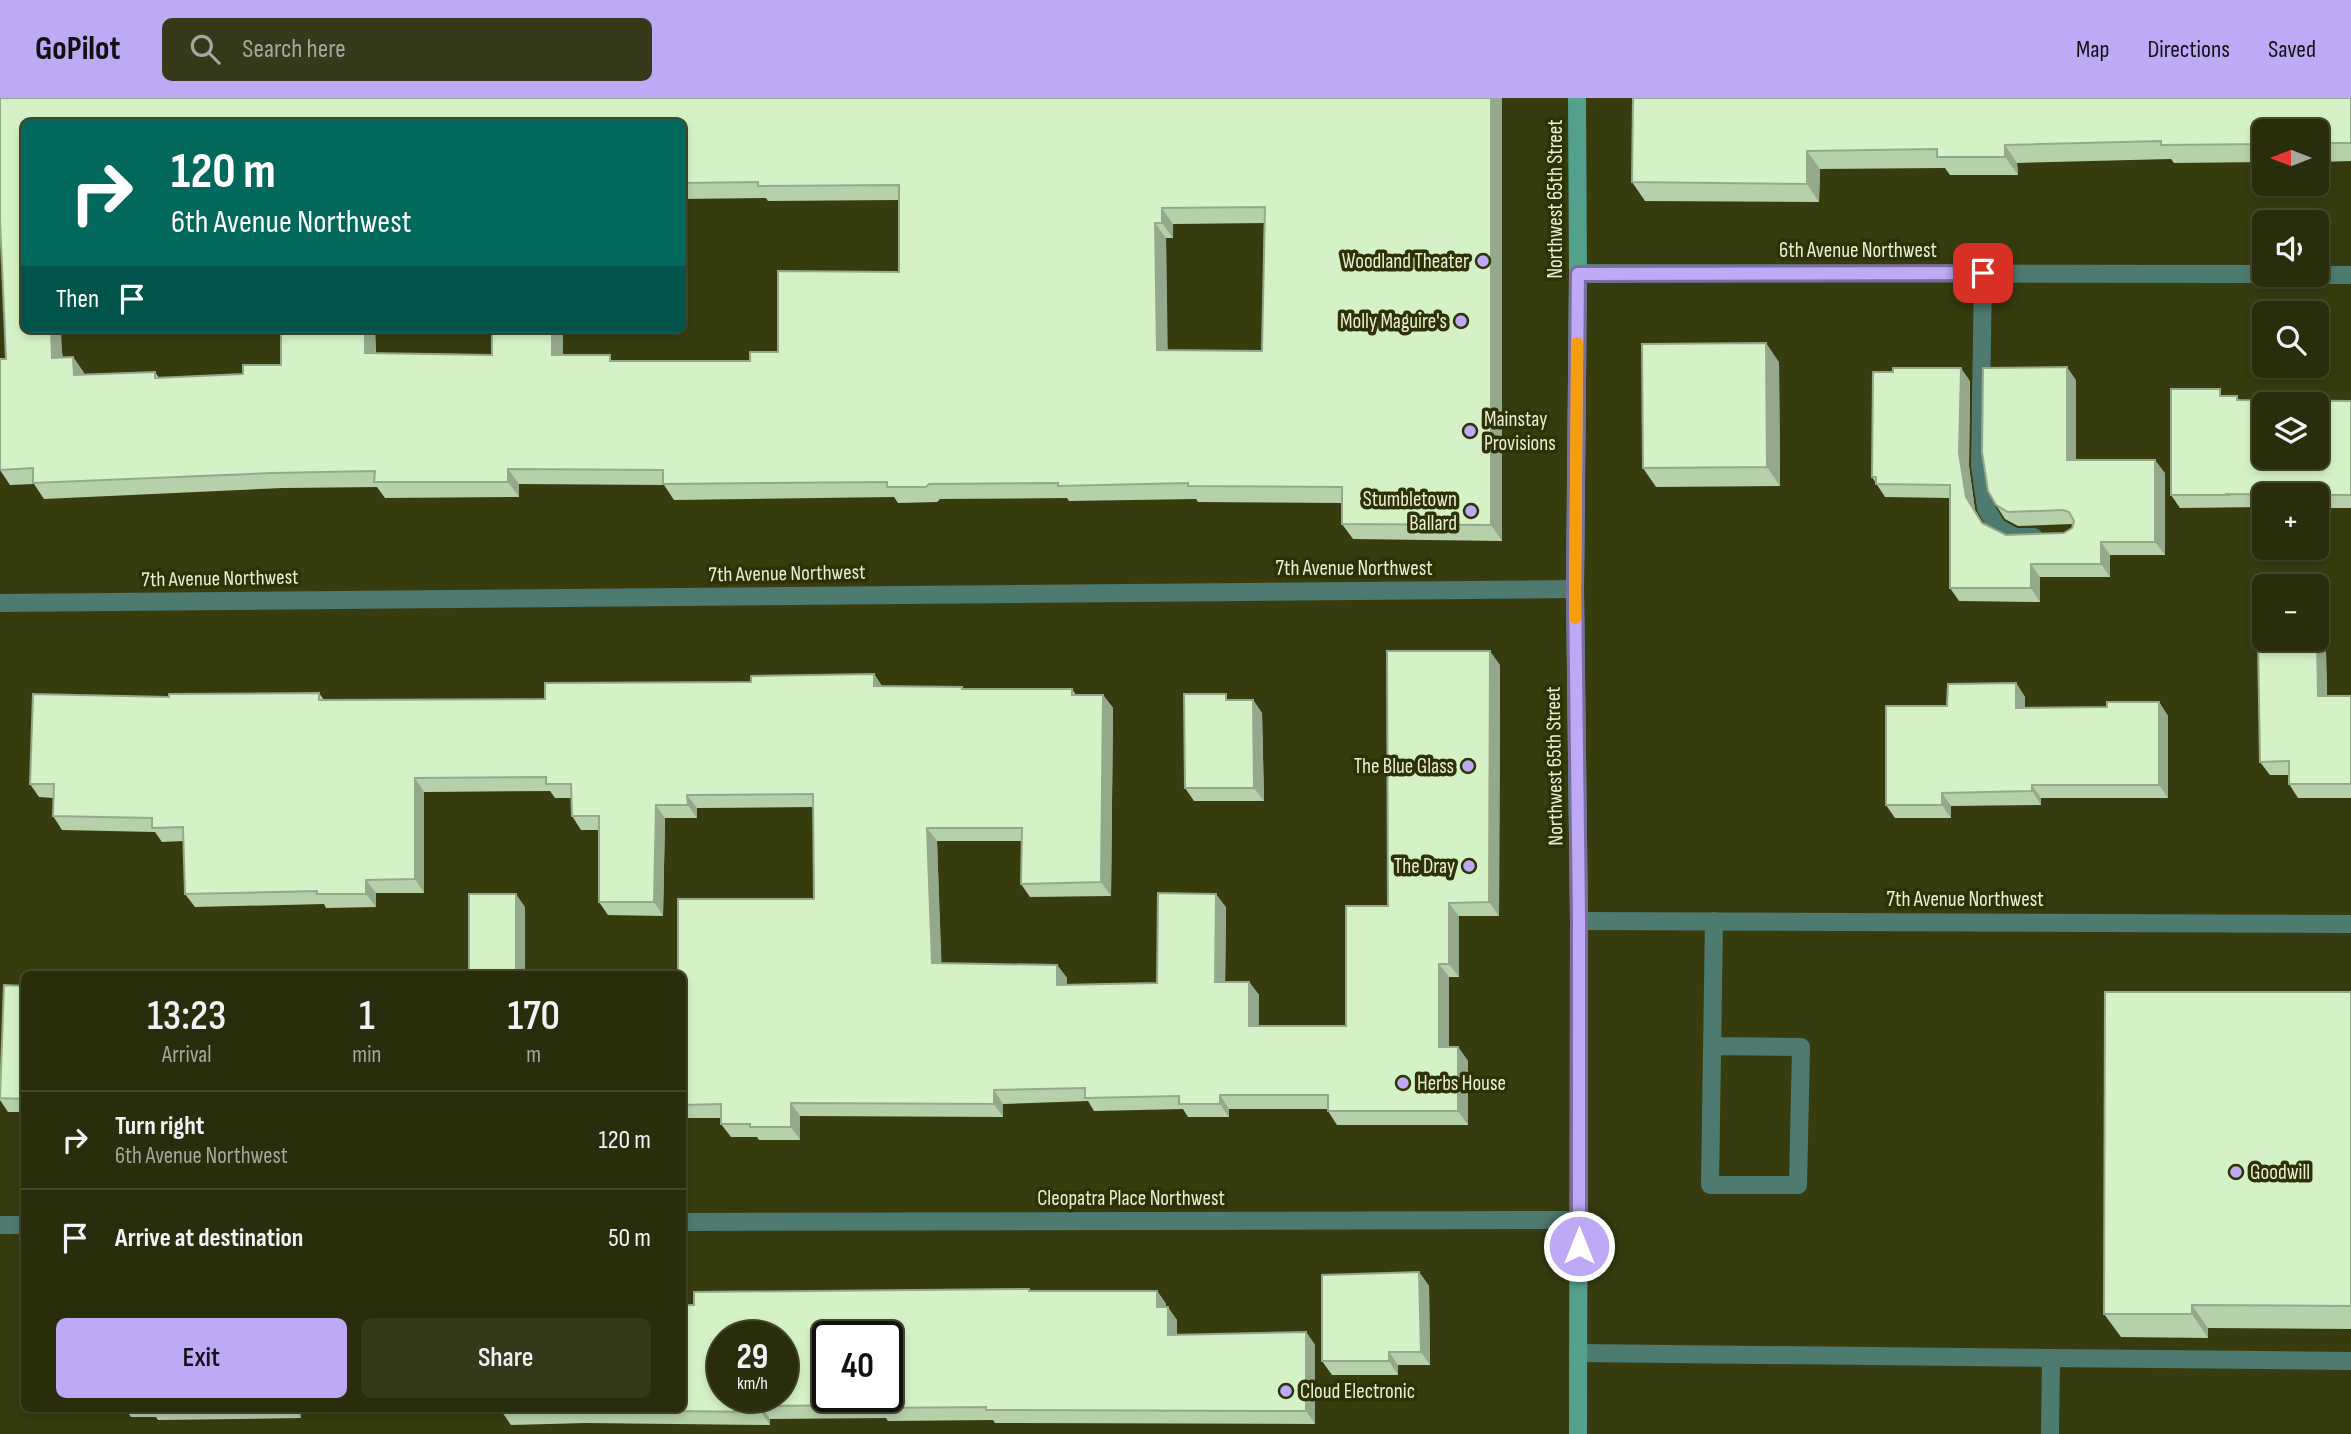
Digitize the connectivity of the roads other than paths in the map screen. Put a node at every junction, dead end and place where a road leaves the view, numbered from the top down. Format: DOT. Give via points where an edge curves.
graph roads {
  1 [pos="1577,98"];
  2 [pos="1983,273"];
  3 [pos="1578,274"];
  4 [pos="2252,274"];
  5 [pos="2329,275"];
  6 [pos="2351,275"];
  7 [pos="2049,536"];
  8 [pos="1575,589"];
  9 [pos="0,603"];
  10 [pos="1579,920"];
  11 [pos="1714,920"];
  12 [pos="2351,924"];
  13 [pos="1712,1046"];
  14 [pos="1579,1220"];
  15 [pos="686,1222"];
  16 [pos="21,1224"];
  17 [pos="0,1225"];
  18 [pos="1578,1353"];
  19 [pos="2050,1358"];
  20 [pos="2351,1361"];
  21 [pos="1578,1434"];
  22 [pos="2050,1434"];
  1 -- 3 [label="street, Northwest 65th Street"];
  2 -- 3 [label="street, 6th Avenue Northwest"];
  2 -- 4 [label="street, 6th Avenue Northwest"];
  2 -- 7 [label="street" via="1980,466 1986,508 1997,527 2015,537"];
  3 -- 8 [label="street, Northwest 65th Street"];
  5 -- 6 [label="street"];
  8 -- 9 [label="street, 7th Avenue Northwest"];
  8 -- 10 [label="street, Northwest 65th Street"];
  10 -- 11 [label="street, 7th Avenue Northwest"];
  10 -- 14 [label="street, Northwest 65th Street"];
  11 -- 12 [label="street, 7th Avenue Northwest"];
  11 -- 13 [label="street"];
  13 -- 13 [label="street" via="1710,1185 1798,1185 1801,1047"];
  14 -- 15 [label="street, Cleopatra Place Northwest"];
  14 -- 18 [label="street, Northwest 65th Street"];
  16 -- 17 [label="street"];
  18 -- 19 [label="street"];
  18 -- 21 [label="street, Northwest 65th Street"];
  19 -- 20 [label="street"];
  19 -- 22 [label="street"];
}
